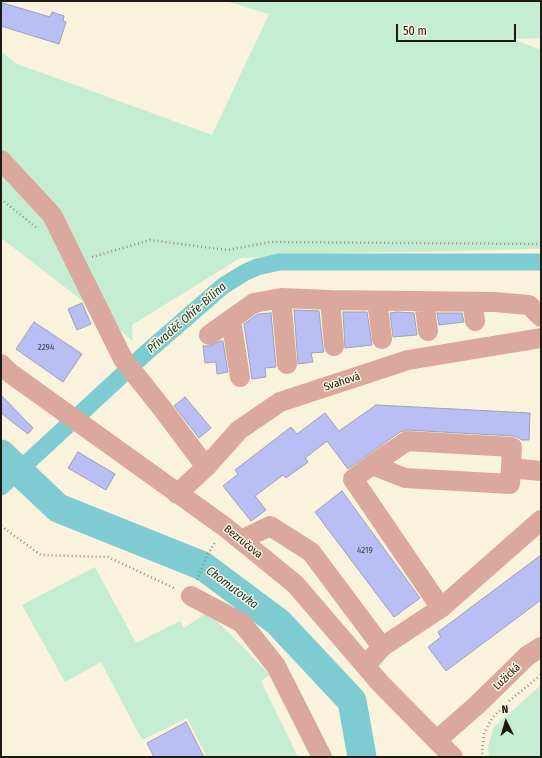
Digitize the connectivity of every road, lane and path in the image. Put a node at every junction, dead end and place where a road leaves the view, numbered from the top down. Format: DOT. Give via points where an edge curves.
graph roads {
  1 [pos="1,160"];
  2 [pos="541,244"];
  3 [pos="75,262"];
  4 [pos="281,298"];
  5 [pos="330,300"];
  6 [pos="377,301"];
  7 [pos="424,301"];
  8 [pos="472,302"];
  9 [pos="541,317"];
  10 [pos="231,320"];
  11 [pos="475,321"];
  12 [pos="428,331"];
  13 [pos="210,336"];
  14 [pos="541,338"];
  15 [pos="382,339"];
  16 [pos="334,346"];
  17 [pos="1,364"];
  18 [pos="286,364"];
  19 [pos="240,377"];
  20 [pos="372,465"];
  21 [pos="206,467"];
  22 [pos="511,468"];
  23 [pos="541,471"];
  24 [pos="176,494"];
  25 [pos="541,520"];
  26 [pos="1,526"];
  27 [pos="241,540"];
  28 [pos="208,555"];
  29 [pos="191,596"];
  30 [pos="441,608"];
  31 [pos="382,647"];
  32 [pos="541,647"];
  33 [pos="366,665"];
  34 [pos="541,675"];
  35 [pos="437,740"];
  36 [pos="322,757"];
  37 [pos="453,757"];
  38 [pos="485,757"];
  1 -- 3 [label="street" via="52,215"];
  2 -- 3 [label="path" via="271,242 227,250 150,240"];
  3 -- 21 [label="street" via="123,359"];
  4 -- 5 [label="street"];
  4 -- 10 [label="street" via="254,303"];
  4 -- 18 [label="street"];
  5 -- 6 [label="street"];
  5 -- 16 [label="street"];
  6 -- 7 [label="street"];
  6 -- 15 [label="street"];
  7 -- 8 [label="street"];
  7 -- 12 [label="street"];
  8 -- 9 [label="street" via="529,305"];
  8 -- 11 [label="street"];
  10 -- 13 [label="street"];
  10 -- 19 [label="street"];
  14 -- 21 [label="street, Svahová" via="408,360 280,402 239,430"];
  17 -- 24 [label="street, Bezručova"];
  20 -- 22 [label="street" via="405,478 510,484"];
  20 -- 22 [label="street" via="407,441 512,447"];
  20 -- 30 [label="street" via="353,479"];
  21 -- 24 [label="street, Svahová"];
  22 -- 23 [label="street"];
  24 -- 27 [label="street, Bezručova"];
  25 -- 30 [label="street"];
  26 -- 29 [label="path" via="41,555 108,557"];
  27 -- 31 [label="street" via="270,526 311,552"];
  27 -- 33 [label="street, Bezručova" via="295,584"];
  28 -- 29 [label="path"];
  29 -- 36 [label="street" via="242,623 276,666"];
  30 -- 31 [label="street"];
  31 -- 33 [label="street"];
  32 -- 35 [label="street, Lužická" via="527,656"];
  33 -- 35 [label="street, Bezručova" via="381,684"];
  34 -- 38 [label="path" via="492,718 484,733 482,753"];
  35 -- 37 [label="street, Bezručova"];
}
